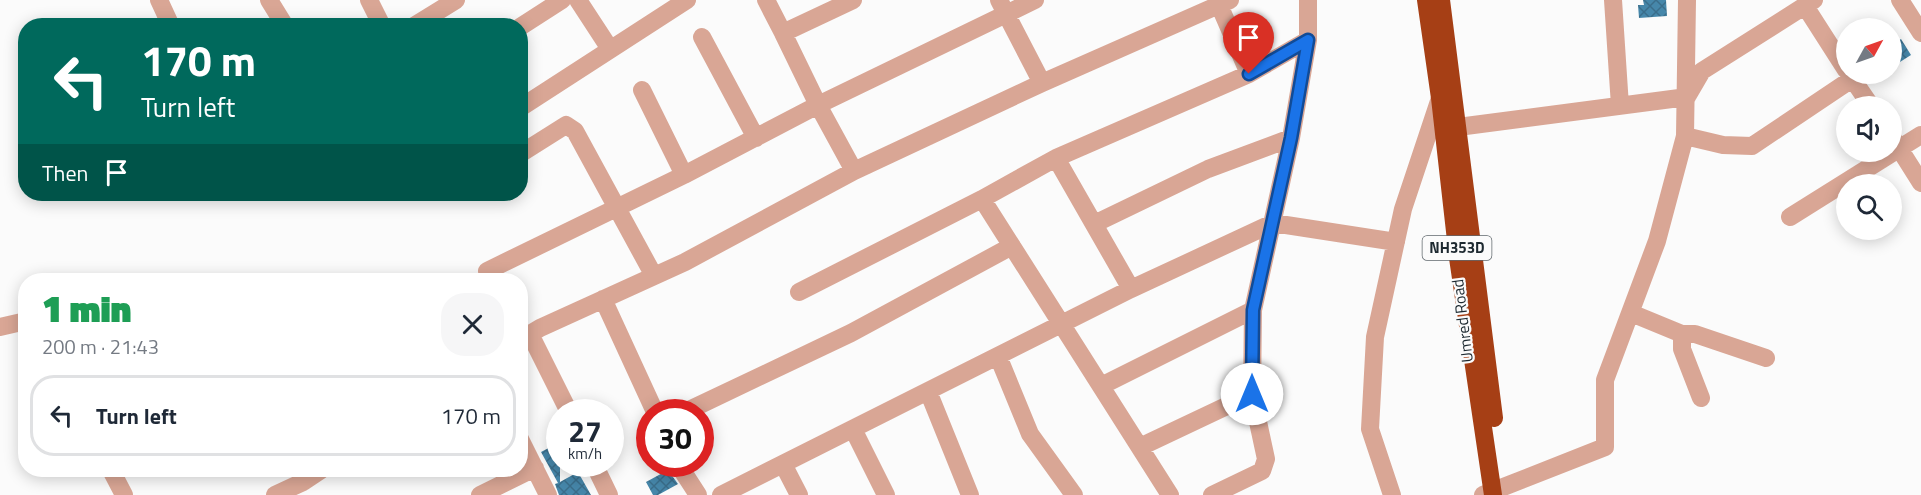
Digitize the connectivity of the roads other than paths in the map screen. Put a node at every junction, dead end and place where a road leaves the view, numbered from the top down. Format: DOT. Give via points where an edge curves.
graph roads {
  1 [pos="159,0"];
  2 [pos="269,0"];
  3 [pos="369,0"];
  4 [pos="456,0"];
  5 [pos="562,0"];
  6 [pos="578,0"];
  7 [pos="766,0"];
  8 [pos="853,0"];
  9 [pos="1035,0"];
  10 [pos="1308,0"];
  11 [pos="1426,0"];
  12 [pos="1441,0"];
  13 [pos="1613,0"];
  14 [pos="1687,0"];
  15 [pos="1900,0"];
  16 [pos="1222,2"];
  17 [pos="675,3"];
  18 [pos="1810,3"];
  19 [pos="1003,6"];
  20 [pos="167,18"];
  21 [pos="280,18"];
  22 [pos="378,18"];
  23 [pos="427,18"];
  24 [pos="528,22"];
  25 [pos="783,33"];
  26 [pos="1921,33"];
  27 [pos="702,37"];
  28 [pos="1308,40"];
  29 [pos="610,49"];
  30 [pos="1836,50"];
  31 [pos="1249,74"];
  32 [pos="1042,83"];
  33 [pos="1836,84"];
  34 [pos="642,90"];
  35 [pos="1687,97"];
  36 [pos="1447,98"];
  37 [pos="528,103"];
  38 [pos="818,105"];
  39 [pos="1620,105"];
  40 [pos="1451,127"];
  41 [pos="1921,135"];
  42 [pos="1685,136"];
  43 [pos="756,138"];
  44 [pos="1291,138"];
  45 [pos="1902,141"];
  46 [pos="528,149"];
  47 [pos="1902,153"];
  48 [pos="1056,158"];
  49 [pos="1869,162"];
  50 [pos="854,171"];
  51 [pos="684,175"];
  52 [pos="1921,183"];
  53 [pos="982,199"];
  54 [pos="617,207"];
  55 [pos="1790,217"];
  56 [pos="1273,223"];
  57 [pos="1094,224"];
  58 [pos="1396,242"];
  59 [pos="1012,246"];
  60 [pos="487,272"];
  61 [pos="654,276"];
  62 [pos="1131,289"];
  63 [pos="799,292"];
  64 [pos="603,299"];
  65 [pos="1253,310"];
  66 [pos="1630,312"];
  67 [pos="18,323"];
  68 [pos="1062,324"];
  69 [pos="0,327"];
  70 [pos="1682,334"];
  71 [pos="528,336"];
  72 [pos="528,342"];
  73 [pos="998,356"];
  74 [pos="1766,358"];
  75 [pos="1101,386"];
  76 [pos="928,391"];
  77 [pos="1252,394"];
  78 [pos="1701,398"];
  79 [pos="561,399"];
  80 [pos="649,399"];
  81 [pos="712,399"];
  82 [pos="853,429"];
  83 [pos="1140,447"];
  84 [pos="528,454"];
  85 [pos="783,464"];
  86 [pos="535,468"];
  87 [pos="528,471"];
  88 [pos="115,477"];
  89 [pos="517,477"];
  90 [pos="600,477"];
  91 [pos="686,477"];
  92 [pos="305,488"];
  93 [pos="1495,492"];
  94 [pos="124,495"];
  95 [pos="275,495"];
  96 [pos="480,495"];
  97 [pos="548,495"];
  98 [pos="609,495"];
  99 [pos="698,495"];
  100 [pos="721,495"];
  101 [pos="799,495"];
  102 [pos="886,495"];
  103 [pos="970,495"];
  104 [pos="1074,495"];
  105 [pos="1170,495"];
  106 [pos="1212,495"];
  107 [pos="1392,495"];
  1 -- 20 [label="street"];
  2 -- 21 [label="street"];
  3 -- 22 [label="street"];
  4 -- 23 [label="street"];
  5 -- 24 [label="street"];
  6 -- 29 [label="street"];
  7 -- 25 [label="street"];
  8 -- 25 [label="street"];
  9 -- 19 [label="street"];
  10 -- 28 [label="street"];
  11 -- 36 [label="highway, NH353D"];
  12 -- 36 [label="highway, NH353D"];
  13 -- 39 [label="street"];
  14 -- 35 [label="street"];
  15 -- 26 [label="street"];
  16 -- 31 [label="street"];
  16 -- 32 [label="street"];
  17 -- 29 [label="street"];
  18 -- 30 [label="street"];
  18 -- 35 [label="street" via="1702,71"];
  19 -- 32 [label="street"];
  19 -- 38 [label="street"];
  25 -- 38 [label="street"];
  27 -- 43 [label="street"];
  28 -- 31 [label="street"];
  28 -- 44 [label="street"];
  29 -- 37 [label="street"];
  31 -- 48 [label="street"];
  32 -- 50 [label="street"];
  33 -- 42 [label="street" via="1752,146 1723,145"];
  34 -- 51 [label="street"];
  35 -- 39 [label="street"];
  35 -- 42 [label="street"];
  36 -- 40 [label="highway, NH353D"];
  36 -- 58 [label="street" via="1403,209"];
  38 -- 43 [label="street"];
  38 -- 50 [label="street"];
  39 -- 40 [label="street"];
  40 -- 93 [label="highway, NH353D" via="1458,258"];
  41 -- 45 [label="street"];
  42 -- 66 [label="street" via="1657,241"];
  43 -- 51 [label="street"];
  44 -- 56 [label="street"];
  44 -- 57 [label="street" via="1208,168"];
  46 -- 54 [label="street" via="566,125 575,131"];
  47 -- 52 [label="street"];
  48 -- 53 [label="street"];
  48 -- 57 [label="street"];
  49 -- 55 [label="street"];
  50 -- 61 [label="street"];
  51 -- 54 [label="street"];
  53 -- 59 [label="street"];
  53 -- 63 [label="street"];
  54 -- 60 [label="street"];
  54 -- 61 [label="street"];
  56 -- 58 [label="street"];
  56 -- 62 [label="street"];
  56 -- 65 [label="street"];
  57 -- 62 [label="street"];
  58 -- 107 [label="street" via="1375,337 1370,429"];
  59 -- 68 [label="street"];
  59 -- 81 [label="street" via="850,333"];
  61 -- 64 [label="street"];
  62 -- 68 [label="street"];
  64 -- 71 [label="street"];
  64 -- 80 [label="street"];
  65 -- 75 [label="street"];
  65 -- 77 [label="street"];
  66 -- 70 [label="street"];
  66 -- 93 [label="street" via="1605,381 1605,447"];
  67 -- 69 [label="street"];
  68 -- 73 [label="street"];
  68 -- 75 [label="street"];
  70 -- 74 [label="street" via="1695,334"];
  70 -- 78 [label="street" via="1682,349"];
  72 -- 79 [label="street"];
  73 -- 76 [label="street"];
  73 -- 104 [label="street" via="1030,434"];
  75 -- 83 [label="street"];
  76 -- 82 [label="street"];
  76 -- 103 [label="street"];
  77 -- 83 [label="street"];
  77 -- 106 [label="street" via="1266,459 1262,471"];
  82 -- 85 [label="street"];
  82 -- 102 [label="street"];
  83 -- 105 [label="street"];
  84 -- 86 [label="street"];
  85 -- 100 [label="street"];
  85 -- 101 [label="street"];
  86 -- 87 [label="street"];
  86 -- 97 [label="street"];
  88 -- 94 [label="street"];
  89 -- 96 [label="street"];
  90 -- 98 [label="street"];
  91 -- 99 [label="street"];
  92 -- 95 [label="street"];
}
